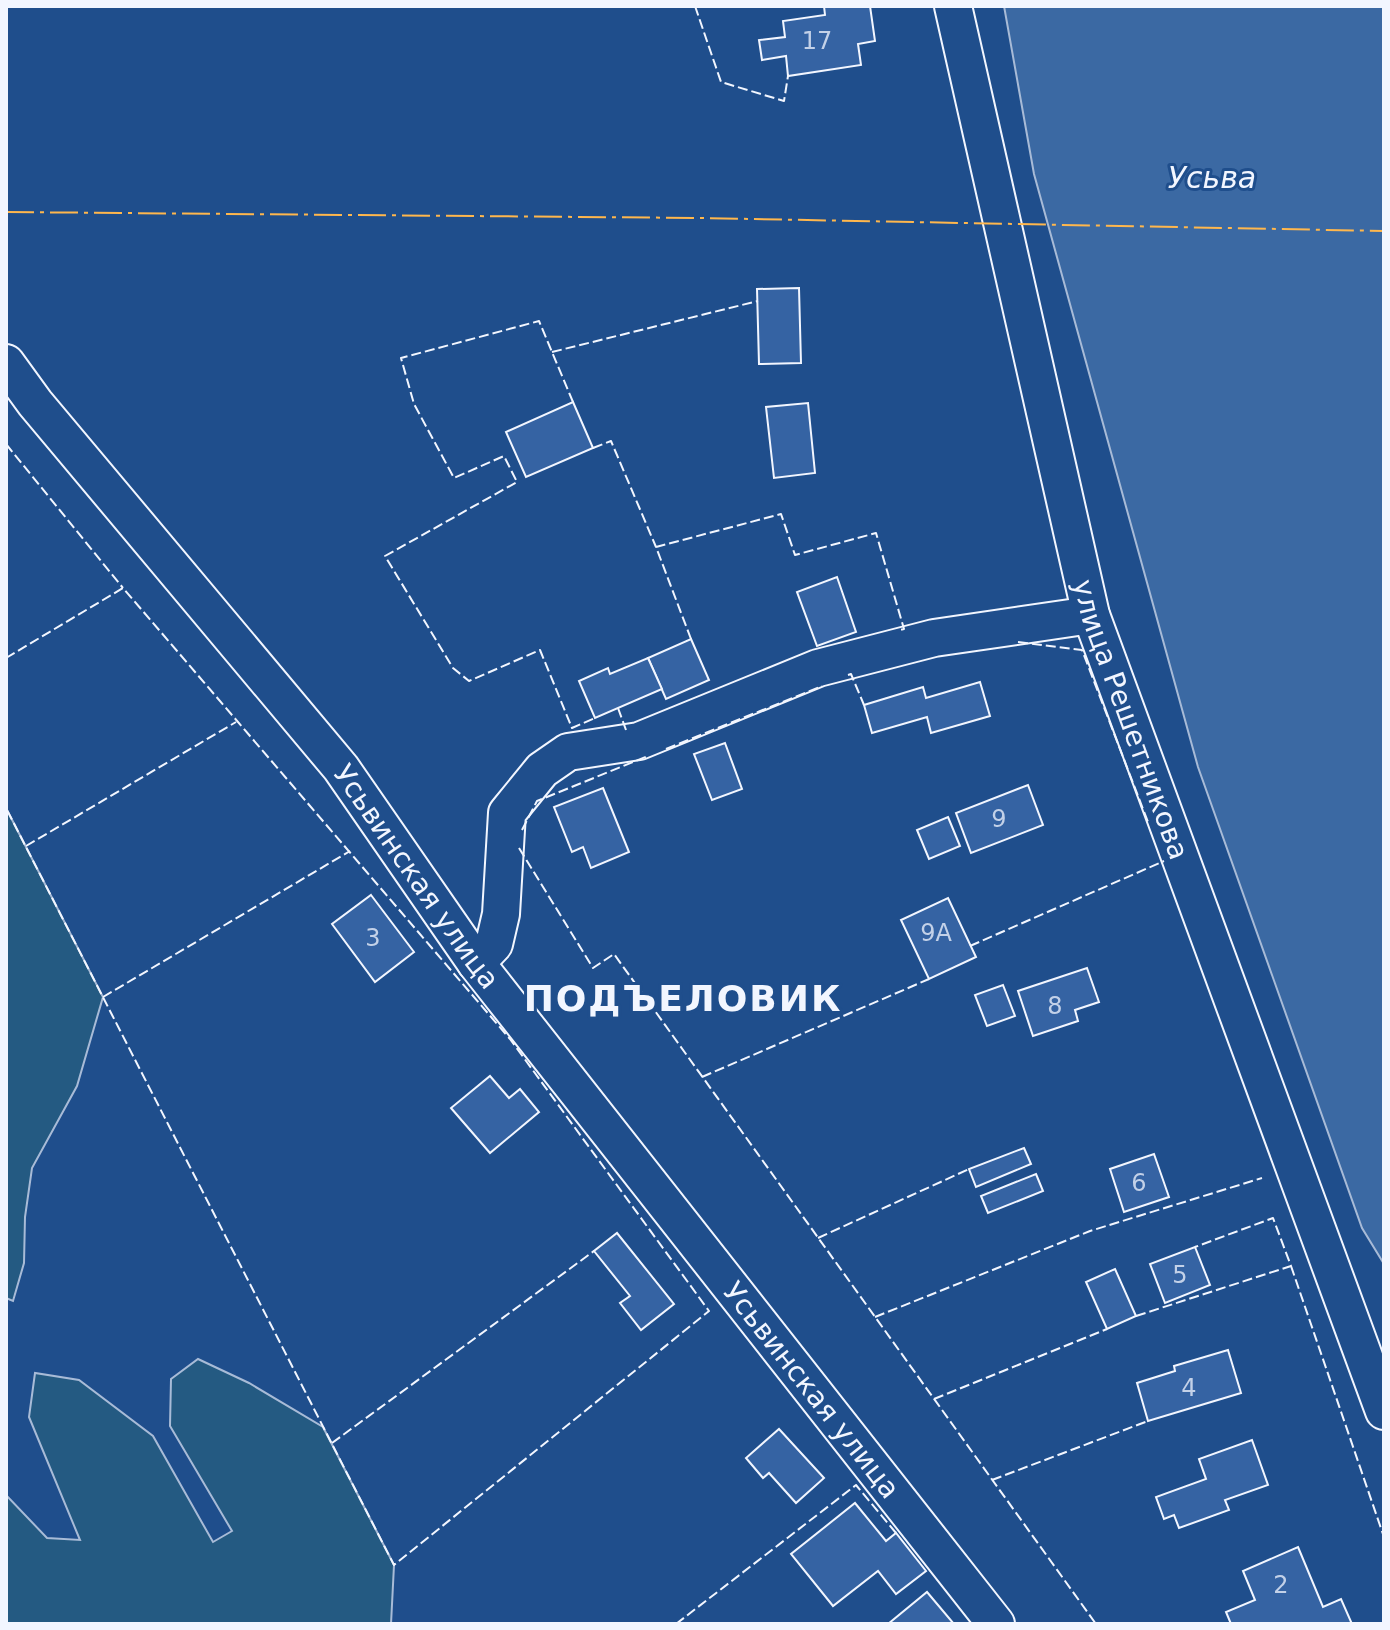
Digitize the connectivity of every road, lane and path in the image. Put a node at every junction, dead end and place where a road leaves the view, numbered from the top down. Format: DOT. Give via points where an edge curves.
graph roads {
  1 [pos="953,6"];
  2 [pos="6,363"];
  3 [pos="1091,615"];
  4 [pos="476,963"];
  5 [pos="1384,1411"];
  6 [pos="996,1624"];
  1 -- 3 [label="street, улица Решетникова"];
  2 -- 4 [label="street, Усьвинская улица" via="341,768"];
  3 -- 4 [label="street" via="934,638 818,668 639,741 568,752 542,770 507,813 501,914 494,944"];
  3 -- 5 [label="street, улица Решетникова"];
  4 -- 6 [label="street, Усьвинская улица"];
}
